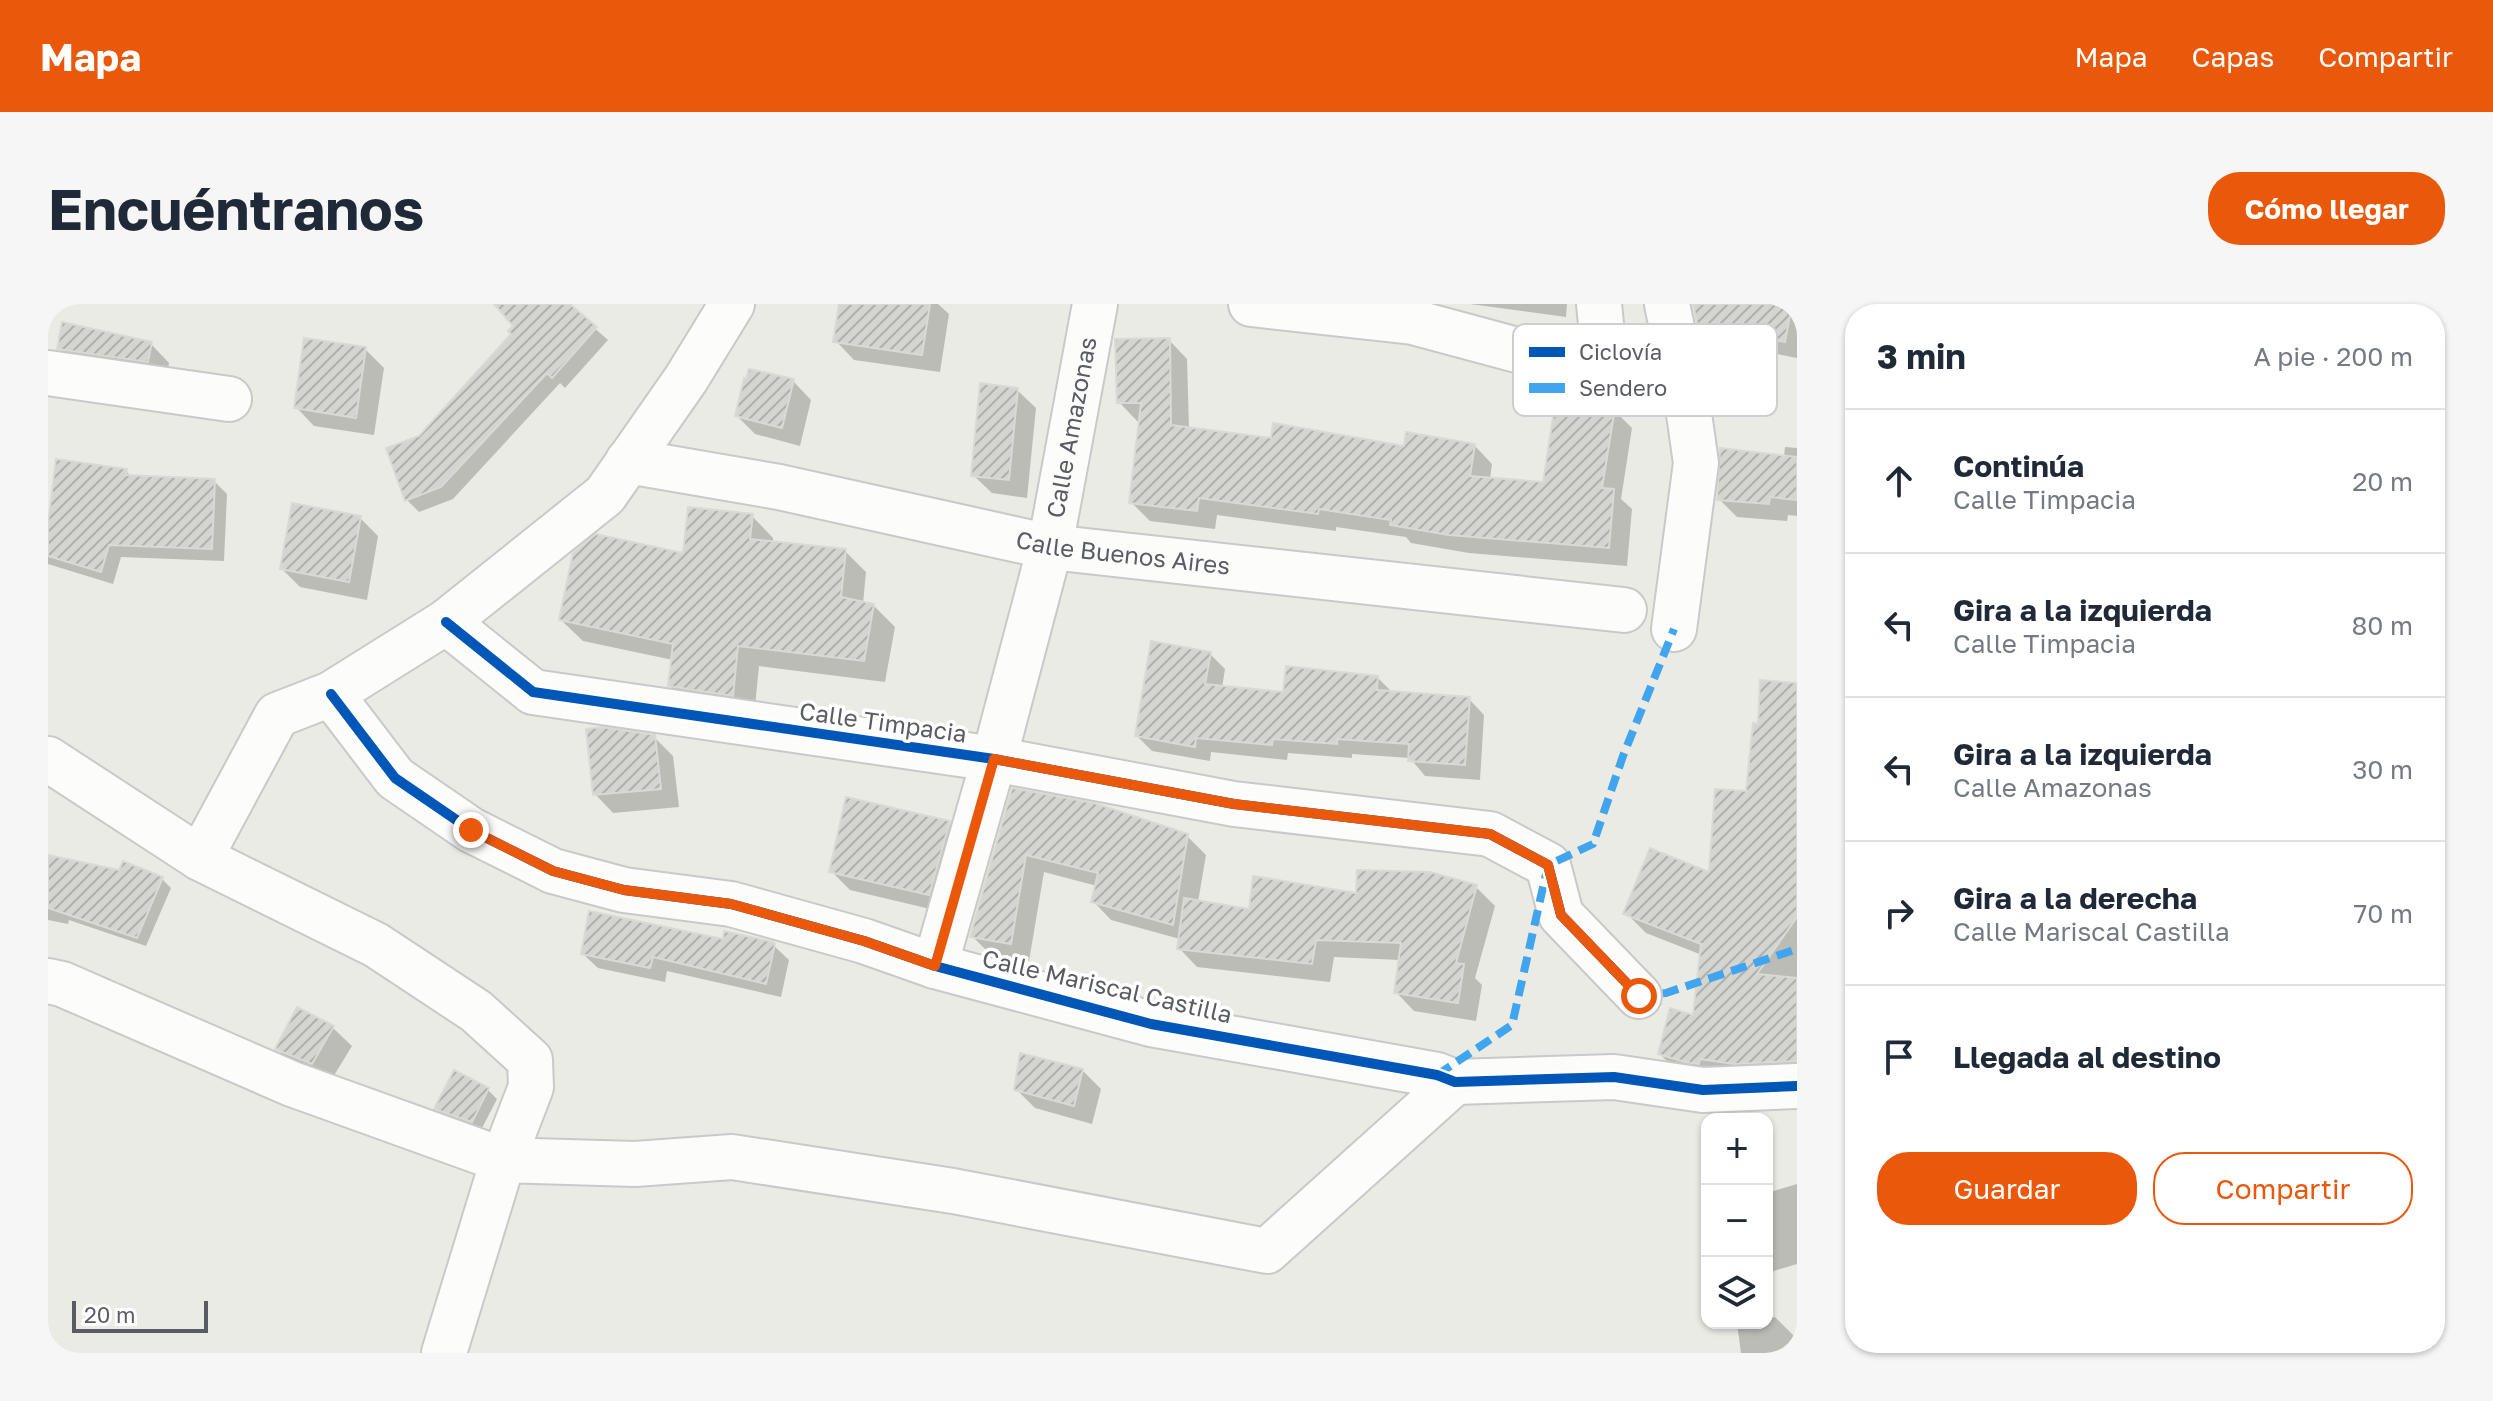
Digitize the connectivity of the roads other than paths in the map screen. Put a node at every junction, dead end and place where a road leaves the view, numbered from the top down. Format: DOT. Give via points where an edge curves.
graph roads {
  1 [pos="732,304"];
  2 [pos="1095,304"];
  3 [pos="1251,304"];
  4 [pos="1599,304"];
  5 [pos="1667,304"];
  6 [pos="1601,324"];
  7 [pos="1671,324"];
  8 [pos="1513,349"];
  9 [pos="48,373"];
  10 [pos="229,399"];
  11 [pos="1689,416"];
  12 [pos="628,461"];
  13 [pos="1050,547"];
  14 [pos="1624,610"];
  15 [pos="446,622"];
  16 [pos="1674,629"];
  17 [pos="331,694"];
  18 [pos="48,759"];
  19 [pos="994,759"];
  20 [pos="200,858"];
  21 [pos="935,966"];
  22 [pos="48,981"];
  23 [pos="1639,996"];
  24 [pos="1455,1082"];
  25 [pos="1797,1086"];
  26 [pos="503,1160"];
  27 [pos="444,1353"];
  1 -- 12 [label="street"];
  2 -- 13 [label="street, Calle Amazonas"];
  3 -- 8 [label="street" via="1413,322"];
  4 -- 6 [label="street"];
  5 -- 7 [label="street"];
  9 -- 10 [label="street"];
  11 -- 16 [label="street" via="1696,463"];
  12 -- 13 [label="street, Calle Buenos Aires" via="779,487"];
  12 -- 15 [label="street" via="605,495"];
  13 -- 14 [label="street, Calle Buenos Aires"];
  13 -- 19 [label="street, Calle Amazonas"];
  15 -- 17 [label="street"];
  15 -- 19 [label="street, Calle Timpacia" via="533,692"];
  17 -- 20 [label="street" via="277,715"];
  17 -- 21 [label="street, Calle Mariscal Castilla" via="395,778 471,830 553,871 624,890 731,904"];
  18 -- 20 [label="street"];
  19 -- 21 [label="street, Calle Amazonas"];
  19 -- 23 [label="street, Calle Timpacia" via="1234,804 1490,834 1548,865 1561,915"];
  20 -- 26 [label="street" via="376,945 476,1011 530,1060 531,1087"];
  21 -- 24 [label="street, Calle Mariscal Castilla" via="1151,1024"];
  22 -- 26 [label="street" via="292,1084"];
  24 -- 25 [label="street, Calle Mariscal Castilla" via="1614,1077 1703,1090"];
  24 -- 26 [label="street" via="1267,1251 953,1191 732,1157 635,1164"];
  26 -- 27 [label="street"];
}
